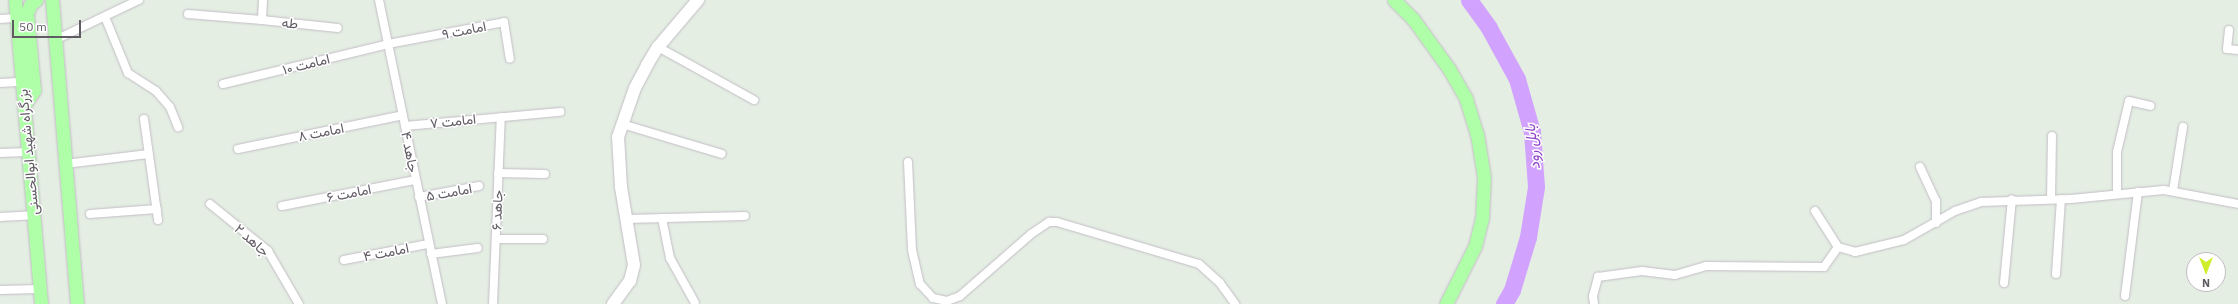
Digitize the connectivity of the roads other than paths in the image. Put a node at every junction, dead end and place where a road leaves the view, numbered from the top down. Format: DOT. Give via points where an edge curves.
graph roads {
  1 [pos="14,0"];
  2 [pos="36,0"];
  3 [pos="140,0"];
  4 [pos="263,0"];
  5 [pos="379,0"];
  6 [pos="698,0"];
  7 [pos="1394,0"];
  8 [pos="51,1"];
  9 [pos="188,14"];
  10 [pos="105,17"];
  11 [pos="16,18"];
  12 [pos="0,19"];
  13 [pos="262,20"];
  14 [pos="338,28"];
  15 [pos="2229,30"];
  16 [pos="55,40"];
  17 [pos="388,44"];
  18 [pos="658,47"];
  19 [pos="2238,50"];
  20 [pos="510,58"];
  21 [pos="22,82"];
  22 [pos="0,83"];
  23 [pos="223,84"];
  24 [pos="754,100"];
  25 [pos="24,105"];
  26 [pos="2150,106"];
  27 [pos="560,112"];
  28 [pos="403,115"];
  29 [pos="501,117"];
  30 [pos="144,119"];
  31 [pos="622,124"];
  32 [pos="405,126"];
  33 [pos="178,127"];
  34 [pos="2183,127"];
  35 [pos="2052,136"];
  36 [pos="238,148"];
  37 [pos="28,152"];
  38 [pos="0,153"];
  39 [pos="148,154"];
  40 [pos="722,154"];
  41 [pos="908,162"];
  42 [pos="65,164"];
  43 [pos="1920,168"];
  44 [pos="498,173"];
  45 [pos="546,174"];
  46 [pos="415,180"];
  47 [pos="479,186"];
  48 [pos="2173,191"];
  49 [pos="2138,192"];
  50 [pos="2117,193"];
  51 [pos="419,197"];
  52 [pos="2012,199"];
  53 [pos="2051,199"];
  54 [pos="2061,199"];
  55 [pos="210,204"];
  56 [pos="2238,204"];
  57 [pos="282,206"];
  58 [pos="157,209"];
  59 [pos="1815,211"];
  60 [pos="90,214"];
  61 [pos="34,215"];
  62 [pos="745,216"];
  63 [pos="0,217"];
  64 [pos="662,218"];
  65 [pos="627,219"];
  66 [pos="158,220"];
  67 [pos="1936,223"];
  68 [pos="496,239"];
  69 [pos="543,239"];
  70 [pos="428,244"];
  71 [pos="1838,246"];
  72 [pos="478,248"];
  73 [pos="431,254"];
  74 [pos="344,260"];
  75 [pos="2056,274"];
  76 [pos="2004,283"];
  77 [pos="40,289"];
  78 [pos="0,290"];
  79 [pos="2125,296"];
  80 [pos="695,303"];
  81 [pos="41,304"];
  82 [pos="76,304"];
  83 [pos="299,304"];
  84 [pos="442,304"];
  85 [pos="493,304"];
  86 [pos="613,304"];
  87 [pos="1235,304"];
  88 [pos="1446,304"];
  89 [pos="1594,304"];
  1 -- 11 [label="main road, بزرگراه شهید ابوالحسنی"];
  2 -- 25 [label="main road" via="30,5 27,14 34,87 33,93"];
  3 -- 10 [label="street"];
  4 -- 13 [label="street, طه"];
  5 -- 17 [label="street, جاهد ۴"];
  6 -- 18 [label="main road"];
  7 -- 88 [label="main road" via="1413,19 1449,69 1466,100 1477,134 1484,177 1482,218 1475,246"];
  8 -- 16 [label="main road"];
  9 -- 13 [label="street"];
  10 -- 16 [label="street"];
  10 -- 33 [label="street" via="128,72 156,91 170,107"];
  11 -- 12 [label="street"];
  11 -- 21 [label="main road, بزرگراه شهید ابوالحسنی"];
  13 -- 14 [label="street, طه"];
  15 -- 19 [label="street" via="2227,49"];
  16 -- 42 [label="main road"];
  17 -- 20 [label="street, امامت ۹" via="504,22"];
  17 -- 23 [label="street, امامت ۱۰"];
  17 -- 28 [label="street, جاهد ۴"];
  18 -- 24 [label="street"];
  18 -- 31 [label="main road" via="635,88"];
  21 -- 22 [label="street"];
  21 -- 25 [label="main road, بزرگراه شهید ابوالحسنی"];
  25 -- 37 [label="main road, بزرگراه شهید ابوالحسنی"];
  26 -- 50 [label="street" via="2129,101 2117,152"];
  27 -- 29 [label="street, امامت ۷"];
  28 -- 32 [label="street, جاهد ۴"];
  28 -- 36 [label="street, امامت ۸"];
  29 -- 32 [label="street, امامت ۷"];
  29 -- 44 [label="street, جاهد ۶"];
  30 -- 39 [label="street"];
  31 -- 40 [label="street"];
  31 -- 65 [label="main road" via="618,137"];
  32 -- 46 [label="street, جاهد ۴"];
  34 -- 48 [label="street"];
  35 -- 53 [label="street"];
  37 -- 38 [label="street"];
  37 -- 61 [label="main road, بزرگراه شهید ابوالحسنی"];
  39 -- 42 [label="street"];
  39 -- 58 [label="street"];
  41 -- 87 [label="street" via="912,250 920,284 933,298 947,301 960,296 1031,234 1049,222 1057,222 1199,264 1220,283"];
  42 -- 82 [label="main road"];
  43 -- 67 [label="street" via="1936,201"];
  44 -- 45 [label="street"];
  44 -- 68 [label="street, جاهد ۶"];
  46 -- 51 [label="street, جاهد ۴"];
  46 -- 57 [label="street, امامت ۶"];
  47 -- 51 [label="street, امامت ۵"];
  48 -- 49 [label="street"];
  48 -- 56 [label="street"];
  49 -- 50 [label="street"];
  49 -- 79 [label="street"];
  50 -- 54 [label="street"];
  51 -- 70 [label="street, جاهد ۴"];
  52 -- 53 [label="street"];
  52 -- 67 [label="street" via="1980,202 1955,211"];
  52 -- 76 [label="street"];
  53 -- 54 [label="street"];
  54 -- 75 [label="street"];
  55 -- 83 [label="street, جاهد ۲" via="268,251"];
  58 -- 60 [label="street"];
  58 -- 66 [label="street"];
  59 -- 71 [label="street"];
  61 -- 63 [label="street"];
  61 -- 77 [label="main road, بزرگراه شهید ابوالحسنی"];
  62 -- 64 [label="street"];
  64 -- 65 [label="street"];
  64 -- 80 [label="street" via="670,258"];
  65 -- 86 [label="main road" via="634,264 630,281"];
  67 -- 71 [label="street" via="1924,226 1904,240 1855,252"];
  68 -- 69 [label="street"];
  68 -- 85 [label="street, جاهد ۶"];
  70 -- 73 [label="street, جاهد ۴"];
  70 -- 74 [label="street, امامت ۴"];
  71 -- 89 [label="street" via="1824,267 1706,266 1675,275 1642,271 1598,278 1593,296"];
  72 -- 73 [label="street"];
  73 -- 84 [label="street, جاهد ۴"];
  77 -- 78 [label="street"];
  77 -- 81 [label="main road, بزرگراه شهید ابوالحسنی"];
}
